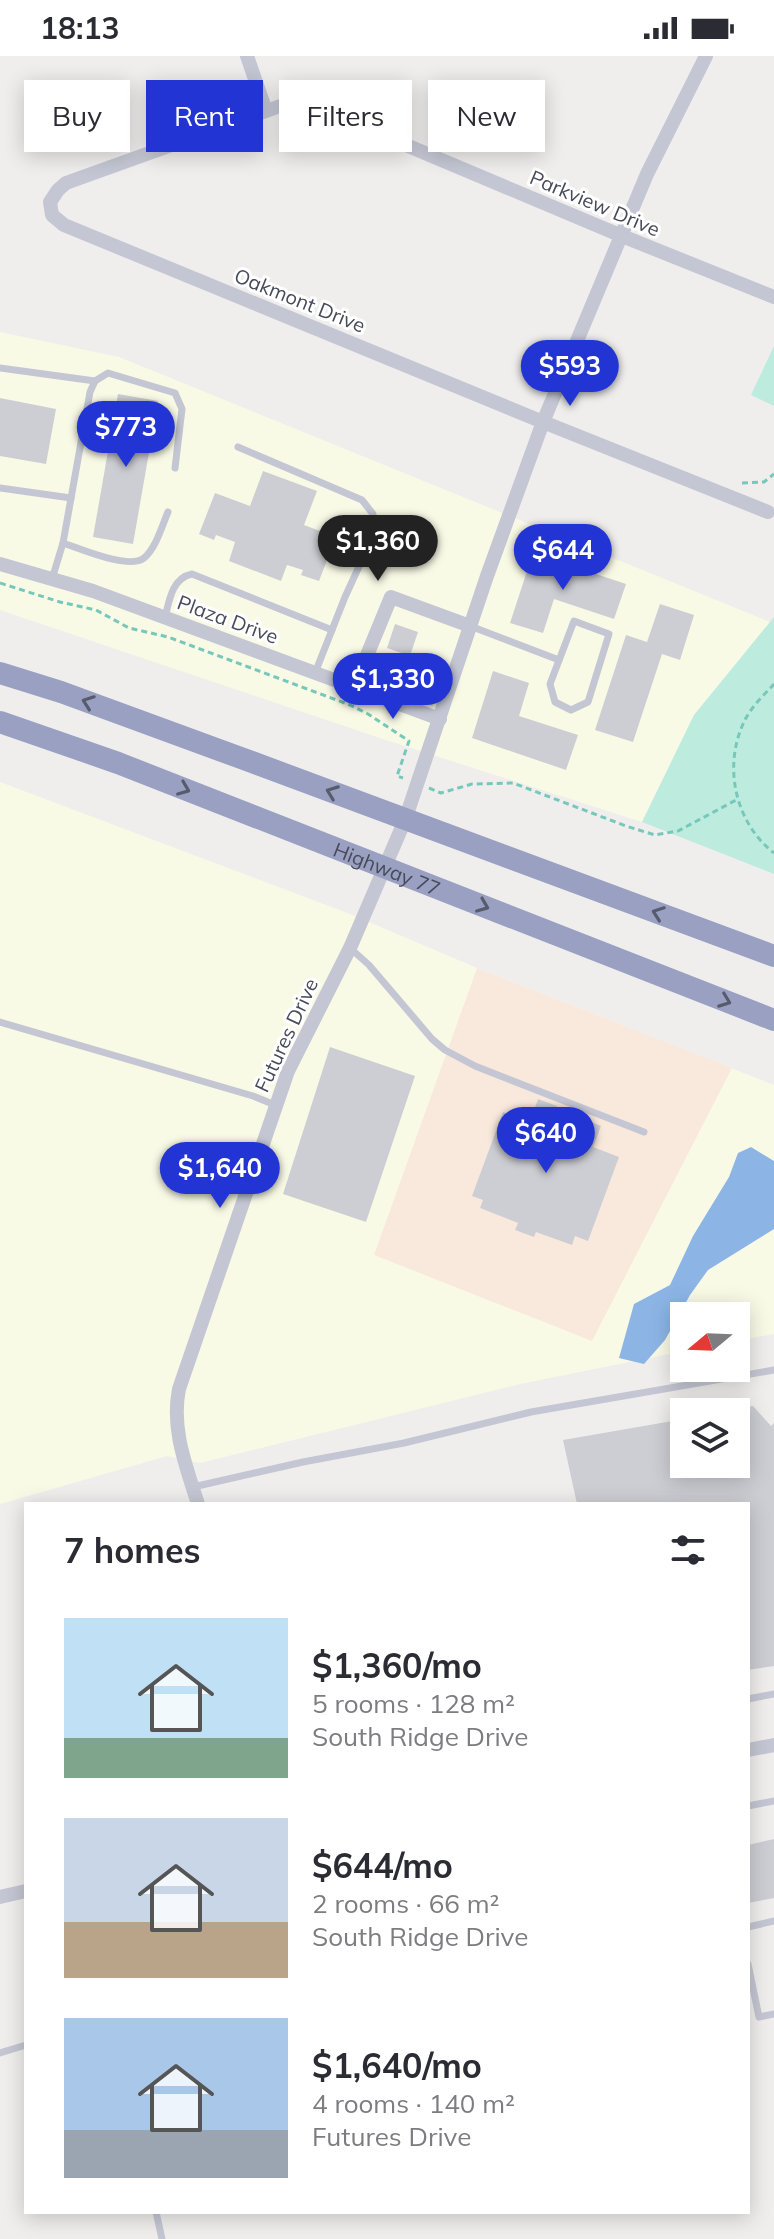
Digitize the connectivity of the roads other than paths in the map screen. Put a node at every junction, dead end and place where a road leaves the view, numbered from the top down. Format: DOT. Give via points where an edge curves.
graph roads {
  1 [pos="247,56"];
  2 [pos="706,56"];
  3 [pos="266,111"];
  4 [pos="622,236"];
  5 [pos="774,297"];
  6 [pos="0,368"];
  7 [pos="95,381"];
  8 [pos="543,422"];
  9 [pos="238,447"];
  10 [pos="175,468"];
  11 [pos="0,488"];
  12 [pos="71,498"];
  13 [pos="168,512"];
  14 [pos="768,512"];
  15 [pos="63,543"];
  16 [pos="0,564"];
  17 [pos="52,579"];
  18 [pos="165,618"];
  19 [pos="470,626"];
  20 [pos="332,630"];
  21 [pos="559,660"];
  22 [pos="0,673"];
  23 [pos="315,673"];
  24 [pos="354,687"];
  25 [pos="440,719"];
  26 [pos="0,722"];
  27 [pos="405,820"];
  28 [pos="384,867"];
  29 [pos="350,948"];
  30 [pos="774,956"];
  31 [pos="774,1020"];
  32 [pos="0,1022"];
  33 [pos="275,1105"];
  34 [pos="644,1132"];
  35 [pos="774,1370"];
  36 [pos="193,1487"];
  37 [pos="197,1502"];
  38 [pos="774,1694"];
  39 [pos="750,1699"];
  40 [pos="774,1745"];
  41 [pos="750,1750"];
  42 [pos="774,1801"];
  43 [pos="750,1806"];
  44 [pos="24,1891"];
  45 [pos="0,1897"];
  46 [pos="774,1921"];
  47 [pos="750,1927"];
  48 [pos="750,1974"];
  49 [pos="774,2014"];
  50 [pos="24,2046"];
  51 [pos="0,2053"];
  52 [pos="156,2214"];
  53 [pos="162,2239"];
  1 -- 3 [label="street"];
  2 -- 4 [label="street, Futures Drive"];
  3 -- 4 [label="street, Parkview Drive" via="286,104 311,105"];
  3 -- 8 [label="street, Oakmont Drive" via="66,183 50,202 52,215 64,225"];
  4 -- 5 [label="street, Parkview Drive"];
  4 -- 8 [label="street, Futures Drive"];
  6 -- 7 [label="lane"];
  7 -- 10 [label="lane" via="108,373 175,393 182,409"];
  7 -- 12 [label="lane"];
  8 -- 14 [label="street, Oakmont Drive"];
  8 -- 19 [label="street, Futures Drive"];
  9 -- 20 [label="lane" via="362,500 373,514 373,536"];
  11 -- 12 [label="lane"];
  12 -- 15 [label="lane"];
  13 -- 15 [label="lane" via="151,550 132,563"];
  15 -- 17 [label="lane"];
  16 -- 17 [label="street, Plaza Drive"];
  17 -- 18 [label="street, Plaza Drive"];
  18 -- 20 [label="lane" via="171,592 192,574"];
  18 -- 23 [label="street, Plaza Drive"];
  19 -- 21 [label="lane"];
  19 -- 24 [label="street" via="391,597"];
  19 -- 25 [label="street, Futures Drive"];
  20 -- 23 [label="lane"];
  21 -- 21 [label="lane" via="574,621 609,634 588,702 571,710 555,702 550,684"];
  27 -- 22 [label="highway, one-way"];
  23 -- 24 [label="street, Plaza Drive"];
  24 -- 25 [label="street, Plaza Drive"];
  25 -- 27 [label="street, Futures Drive"];
  26 -- 28 [label="highway, Highway 77, one-way"];
  27 -- 28 [label="street, Futures Drive"];
  30 -- 27 [label="highway, one-way"];
  28 -- 29 [label="street, Futures Drive"];
  28 -- 31 [label="highway, Highway 77, one-way"];
  29 -- 33 [label="street, Futures Drive"];
  29 -- 34 [label="lane" via="445,1050"];
  32 -- 33 [label="lane"];
  33 -- 36 [label="street, Futures Drive" via="179,1389 176,1424"];
  35 -- 36 [label="lane" via="531,1412"];
  36 -- 37 [label="street, Futures Drive"];
  38 -- 39 [label="lane"];
  40 -- 41 [label="street"];
  42 -- 43 [label="lane"];
  44 -- 45 [label="street"];
  46 -- 47 [label="lane"];
  48 -- 49 [label="lane" via="759,2017"];
  50 -- 51 [label="lane"];
  52 -- 53 [label="lane"];
}
